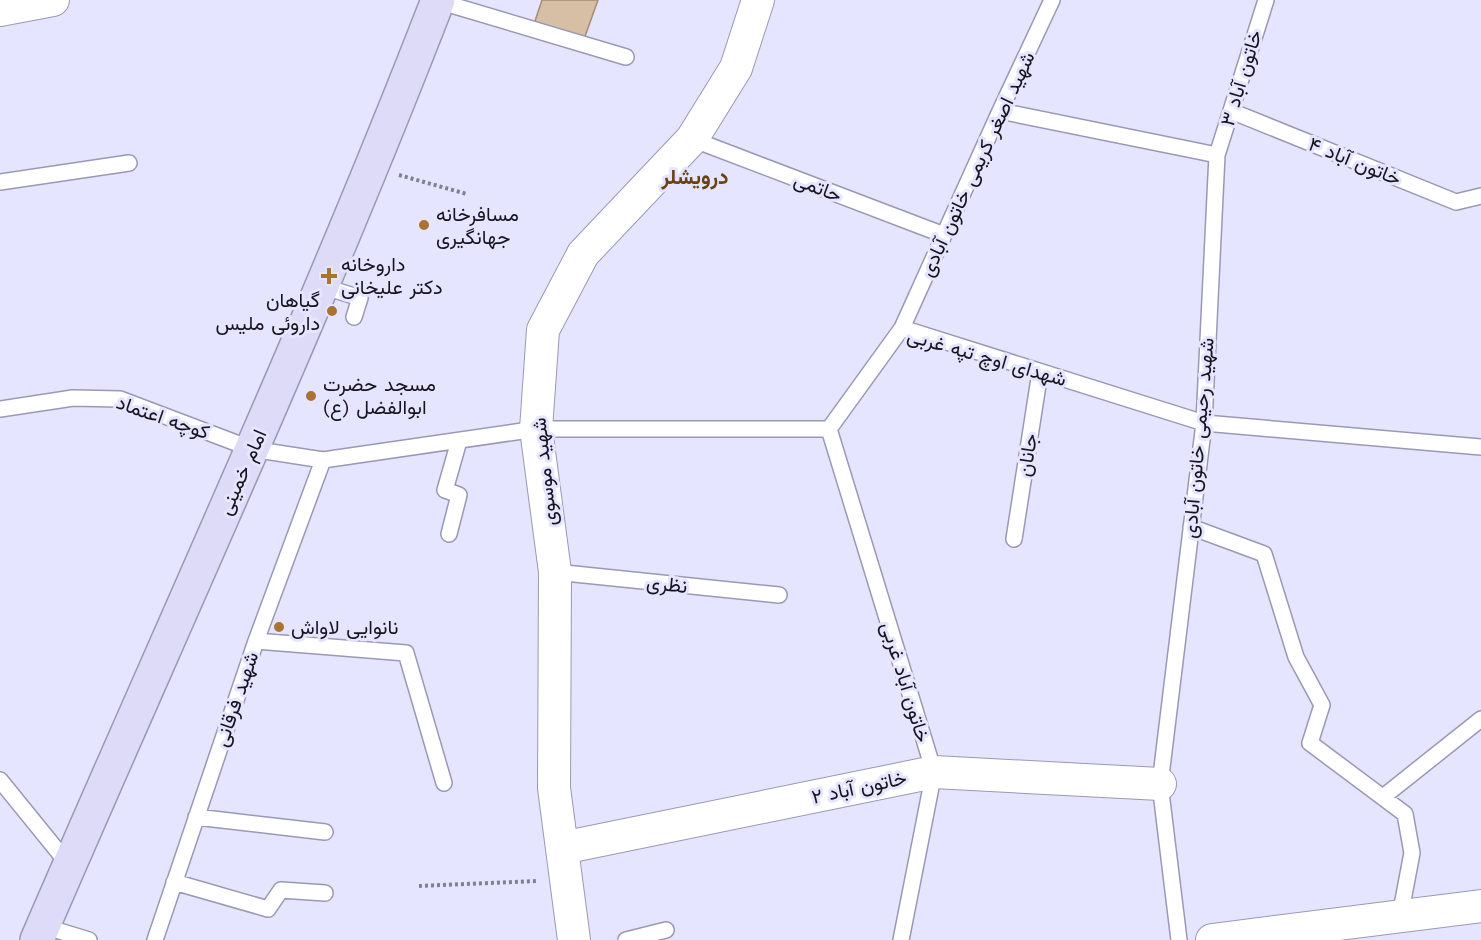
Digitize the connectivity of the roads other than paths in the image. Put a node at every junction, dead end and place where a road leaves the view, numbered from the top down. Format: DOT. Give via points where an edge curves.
graph roads {
  1 [pos="53,0"];
  2 [pos="438,0"];
  3 [pos="758,0"];
  4 [pos="1052,0"];
  5 [pos="1266,0"];
  6 [pos="0,10"];
  7 [pos="626,57"];
  8 [pos="1000,111"];
  9 [pos="1231,111"];
  10 [pos="692,139"];
  11 [pos="1217,155"];
  12 [pos="129,163"];
  13 [pos="0,182"];
  14 [pos="1481,196"];
  15 [pos="944,235"];
  16 [pos="322,286"];
  17 [pos="354,317"];
  18 [pos="902,328"];
  19 [pos="1040,372"];
  20 [pos="0,409"];
  21 [pos="1203,423"];
  22 [pos="536,429"];
  23 [pos="829,429"];
  24 [pos="459,441"];
  25 [pos="1481,447"];
  26 [pos="252,448"];
  27 [pos="323,460"];
  28 [pos="1191,527"];
  29 [pos="449,534"];
  30 [pos="1014,539"];
  31 [pos="555,572"];
  32 [pos="779,595"];
  33 [pos="256,641"];
  34 [pos="1481,719"];
  35 [pos="934,772"];
  36 [pos="0,780"];
  37 [pos="444,783"];
  38 [pos="1160,784"];
  39 [pos="1383,797"];
  40 [pos="196,817"];
  41 [pos="325,832"];
  42 [pos="562,848"];
  43 [pos="69,865"];
  44 [pos="174,882"];
  45 [pos="325,893"];
  46 [pos="1481,906"];
  47 [pos="1400,915"];
  48 [pos="666,930"];
  49 [pos="40,933"];
  50 [pos="89,940"];
  51 [pos="155,940"];
  52 [pos="574,940"];
  53 [pos="626,940"];
  54 [pos="901,940"];
  55 [pos="1179,940"];
  56 [pos="1212,940"];
  1 -- 6 [label="street"];
  2 -- 7 [label="lane"];
  2 -- 16 [label="main road, امام خمینی"];
  3 -- 10 [label="street, شهید موسوی" via="736,68"];
  4 -- 8 [label="lane, شهید اصغر کریمی خاتون آبادی"];
  5 -- 9 [label="lane, خاتون آباد ۳"];
  8 -- 11 [label="lane"];
  8 -- 15 [label="lane, شهید اصغر کریمی خاتون آبادی"];
  9 -- 11 [label="lane, خاتون آباد ۳"];
  9 -- 14 [label="lane, خاتون آباد ۴" via="1456,202"];
  10 -- 15 [label="lane, حاتمی"];
  10 -- 22 [label="street, شهید موسوی" via="583,254 543,330"];
  11 -- 21 [label="lane, شهید رحیمی خاتون آبادی"];
  12 -- 13 [label="lane"];
  15 -- 18 [label="lane, شهید اصغر کریمی خاتون آبادی"];
  16 -- 17 [label="lane" via="360,298"];
  16 -- 26 [label="main road, امام خمینی"];
  18 -- 19 [label="lane, شهدای اوچ تپه غربی"];
  18 -- 23 [label="lane, شهدای اوچ تپه غربی"];
  19 -- 21 [label="lane, شهدای اوچ تپه غربی"];
  19 -- 30 [label="lane, جانان"];
  20 -- 26 [label="lane, کوچه اعتماد" via="73,398 120,399"];
  21 -- 25 [label="lane, شهدای اوچ تپه غربی"];
  21 -- 28 [label="lane, شهید رحیمی خاتون آبادی"];
  22 -- 23 [label="lane"];
  22 -- 24 [label="lane, کوچه اعتماد"];
  22 -- 31 [label="street, شهید موسوی"];
  23 -- 35 [label="lane, خاتون آباد غربی"];
  24 -- 27 [label="lane, کوچه اعتماد"];
  24 -- 29 [label="lane" via="445,490 459,495"];
  26 -- 27 [label="lane, کوچه اعتماد"];
  26 -- 43 [label="main road, امام خمینی"];
  27 -- 33 [label="lane, شهید فرقانی"];
  28 -- 38 [label="lane, شهید رحیمی خاتون آبادی"];
  28 -- 39 [label="lane" via="1264,554 1296,657 1322,705 1310,743"];
  31 -- 32 [label="lane, نظری"];
  31 -- 42 [label="street, شهید موسوی" via="554,788"];
  33 -- 37 [label="lane" via="406,653"];
  33 -- 40 [label="lane, شهید فرقانی"];
  34 -- 39 [label="lane"];
  35 -- 38 [label="street, خاتون آباد ۲"];
  35 -- 42 [label="street, خاتون آباد ۲"];
  35 -- 54 [label="lane, خاتون آباد غربی"];
  36 -- 43 [label="lane"];
  38 -- 55 [label="lane, شهید رحیمی خاتون آبادی"];
  39 -- 47 [label="lane" via="1405,814 1412,854"];
  40 -- 41 [label="lane"];
  40 -- 44 [label="lane, شهید فرقانی"];
  42 -- 52 [label="street, شهید موسوی"];
  43 -- 49 [label="main road, امام خمینی"];
  44 -- 45 [label="lane" via="268,909 281,890"];
  44 -- 51 [label="lane, شهید فرقانی"];
  46 -- 47 [label="street"];
  47 -- 56 [label="street"];
  48 -- 53 [label="lane"];
  49 -- 50 [label="lane"];
}
